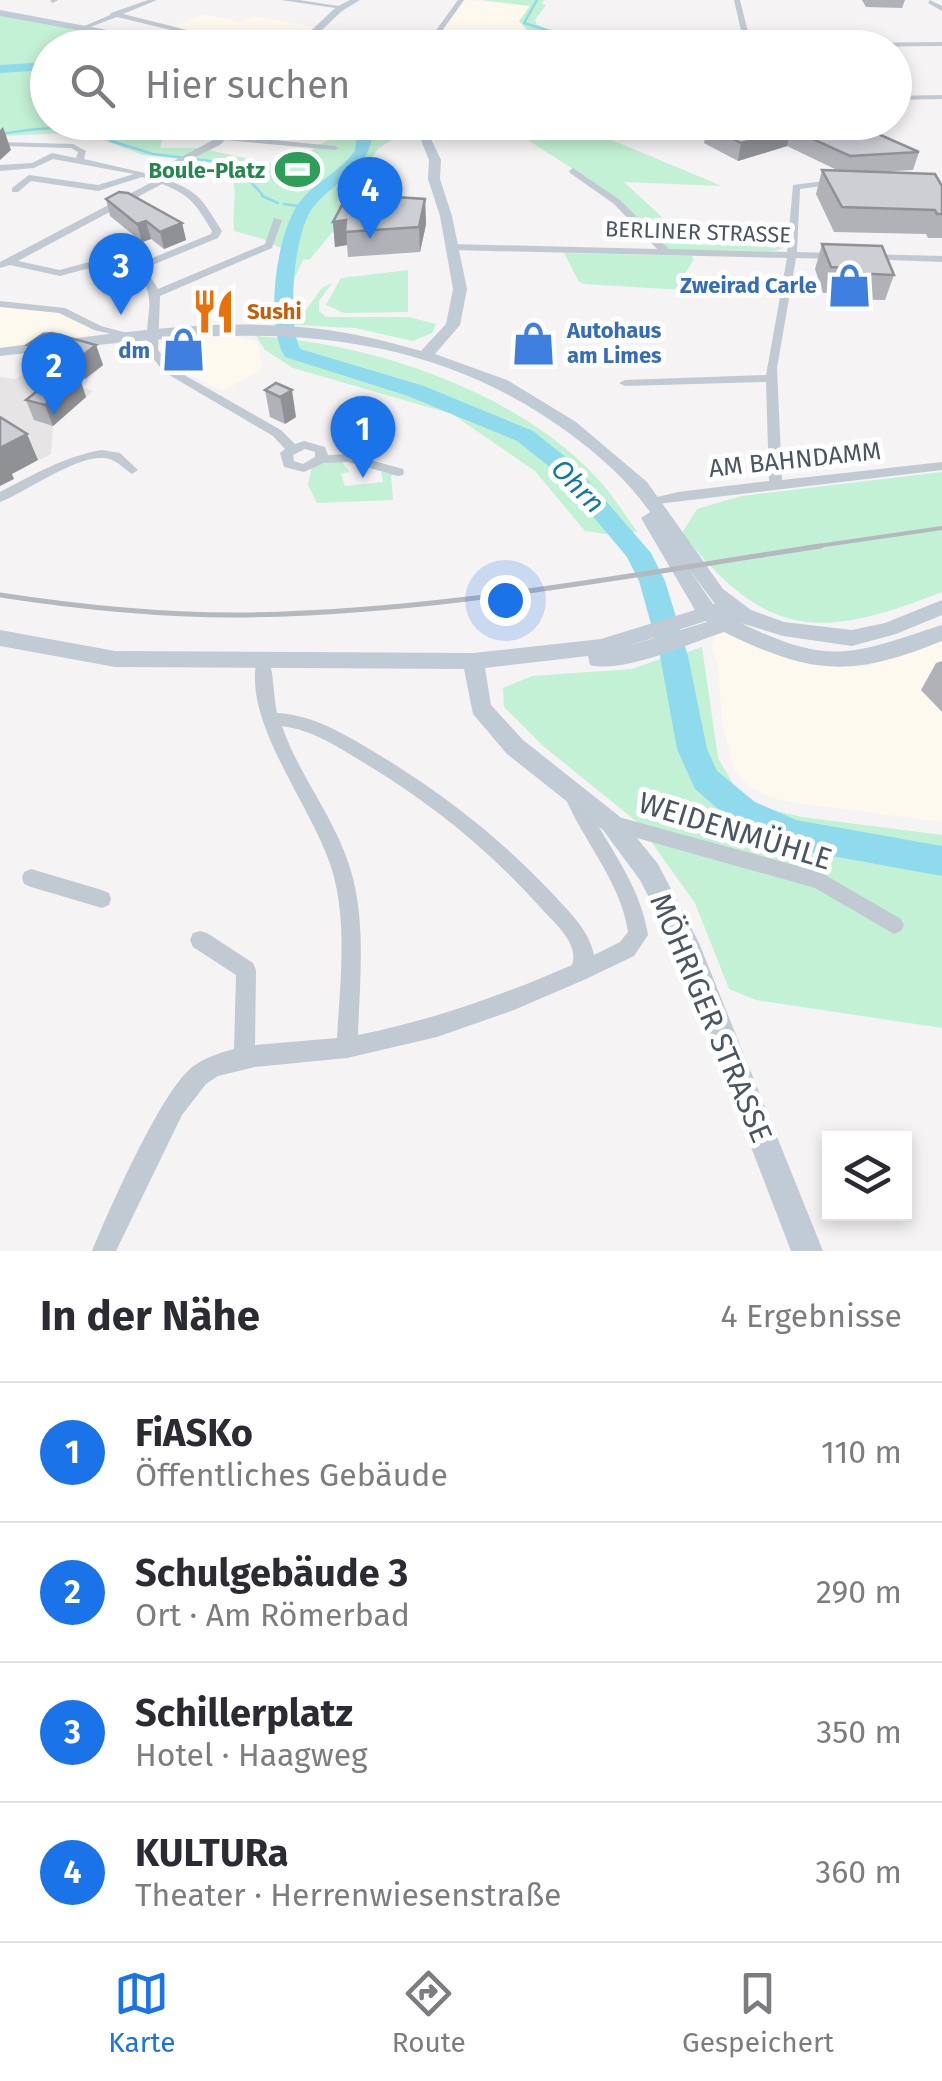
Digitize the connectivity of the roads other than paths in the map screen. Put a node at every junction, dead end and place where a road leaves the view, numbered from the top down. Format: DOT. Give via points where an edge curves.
graph roads {
  1 [pos="154,0"];
  2 [pos="284,0"];
  3 [pos="356,0"];
  4 [pos="461,0"];
  5 [pos="737,0"];
  6 [pos="930,2"];
  7 [pos="342,7"];
  8 [pos="942,9"];
  9 [pos="0,14"];
  10 [pos="113,14"];
  11 [pos="84,28"];
  12 [pos="91,30"];
  13 [pos="180,30"];
  14 [pos="317,30"];
  15 [pos="439,30"];
  16 [pos="745,30"];
  17 [pos="912,44"];
  18 [pos="942,44"];
  19 [pos="942,97"];
  20 [pos="912,98"];
  21 [pos="221,140"];
  22 [pos="423,140"];
  23 [pos="5,144"];
  24 [pos="335,148"];
  25 [pos="52,156"];
  26 [pos="80,159"];
  27 [pos="0,168"];
  28 [pos="573,171"];
  29 [pos="151,178"];
  30 [pos="854,180"];
  31 [pos="15,190"];
  32 [pos="277,220"];
  33 [pos="452,247"];
  34 [pos="665,252"];
  35 [pos="792,255"];
  36 [pos="942,259"];
  37 [pos="5,264"];
  38 [pos="140,267"];
  39 [pos="158,292"];
  40 [pos="0,304"];
  41 [pos="153,333"];
  42 [pos="129,335"];
  43 [pos="0,352"];
  44 [pos="429,352"];
  45 [pos="772,378"];
  46 [pos="624,383"];
  47 [pos="291,448"];
  48 [pos="322,459"];
  49 [pos="942,466"];
  50 [pos="132,470"];
  51 [pos="398,472"];
  52 [pos="776,485"];
  53 [pos="0,498"];
  54 [pos="654,502"];
  55 [pos="942,607"];
  56 [pos="728,615"];
  57 [pos="942,634"];
  58 [pos="0,638"];
  59 [pos="270,661"];
  60 [pos="473,667"];
  61 [pos="270,719"];
  62 [pos="572,791"];
  63 [pos="611,824"];
  64 [pos="31,878"];
  65 [pos="102,900"];
  66 [pos="894,925"];
  67 [pos="200,940"];
  68 [pos="579,972"];
  69 [pos="347,1048"];
  70 [pos="244,1059"];
  71 [pos="104,1251"];
  72 [pos="807,1251"];
  1 -- 10 [label="street"];
  2 -- 7 [label="street"];
  3 -- 7 [label="main road"];
  4 -- 15 [label="street"];
  5 -- 16 [label="street"];
  6 -- 8 [label="street"];
  7 -- 14 [label="main road"];
  9 -- 11 [label="main road"];
  10 -- 11 [label="street"];
  10 -- 13 [label="street"];
  11 -- 12 [label="main road"];
  17 -- 18 [label="street"];
  19 -- 20 [label="street"];
  21 -- 24 [label="street"];
  21 -- 29 [label="street"];
  22 -- 33 [label="main road" via="434,160"];
  23 -- 25 [label="street"];
  23 -- 26 [label="street" via="73,146 82,151"];
  25 -- 26 [label="street"];
  25 -- 27 [label="street"];
  26 -- 29 [label="street"];
  28 -- 34 [label="street" via="617,202"];
  29 -- 31 [label="street" via="98,188 29,178"];
  29 -- 37 [label="street"];
  29 -- 38 [label="street" via="186,190 217,231"];
  30 -- 35 [label="street" via="796,187"];
  32 -- 39 [label="street" via="269,246"];
  33 -- 34 [label="street, BERLINER STRASSE"];
  33 -- 44 [label="main road" via="458,306 452,325"];
  34 -- 35 [label="street, BERLINER STRASSE"];
  35 -- 36 [label="street, BERLINER STRASSE"];
  35 -- 45 [label="street"];
  37 -- 38 [label="street" via="60,273 125,255"];
  38 -- 39 [label="street"];
  39 -- 41 [label="street"];
  40 -- 42 [label="street" via="62,310"];
  41 -- 42 [label="main road"];
  41 -- 44 [label="main road" via="299,330"];
  41 -- 47 [label="street" via="152,350 168,370 278,433"];
  42 -- 43 [label="main road"];
  44 -- 54 [label="main road" via="502,383 570,425"];
  44 -- 56 [label="main road" via="530,407 608,469 652,521 686,582"];
  45 -- 46 [label="street"];
  45 -- 52 [label="street"];
  47 -- 48 [label="street" via="316,446"];
  47 -- 48 [label="street" via="285,458 294,467"];
  48 -- 51 [label="street" via="348,458"];
  49 -- 52 [label="street, AM BAHNDAMM"];
  50 -- 53 [label="street" via="114,455 98,454"];
  52 -- 54 [label="street, AM BAHNDAMM"];
  54 -- 56 [label="main road"];
  55 -- 56 [label="main road" via="852,638"];
  56 -- 57 [label="main road" via="786,654 848,662"];
  56 -- 60 [label="main road" via="639,645"];
  58 -- 59 [label="main road" via="115,659"];
  59 -- 60 [label="main road" via="317,668"];
  59 -- 61 [label="street" via="262,678"];
  60 -- 62 [label="main road, MÖHRIGER STRASSE" via="481,708 514,747"];
  61 -- 68 [label="street" via="314,726 425,790 486,837 582,942"];
  61 -- 69 [label="street" via="336,852 348,895"];
  62 -- 63 [label="main road, MÖHRIGER STRASSE"];
  62 -- 68 [label="street" via="638,915 638,936 626,948"];
  63 -- 66 [label="street, WEIDENMÜHLE" via="820,881"];
  63 -- 72 [label="main road, MÖHRIGER STRASSE" via="649,872 686,943"];
  64 -- 65 [label="street"];
  67 -- 70 [label="street" via="246,970"];
  68 -- 69 [label="street" via="426,1032"];
  69 -- 70 [label="street"];
  70 -- 71 [label="street" via="196,1078"];
}
